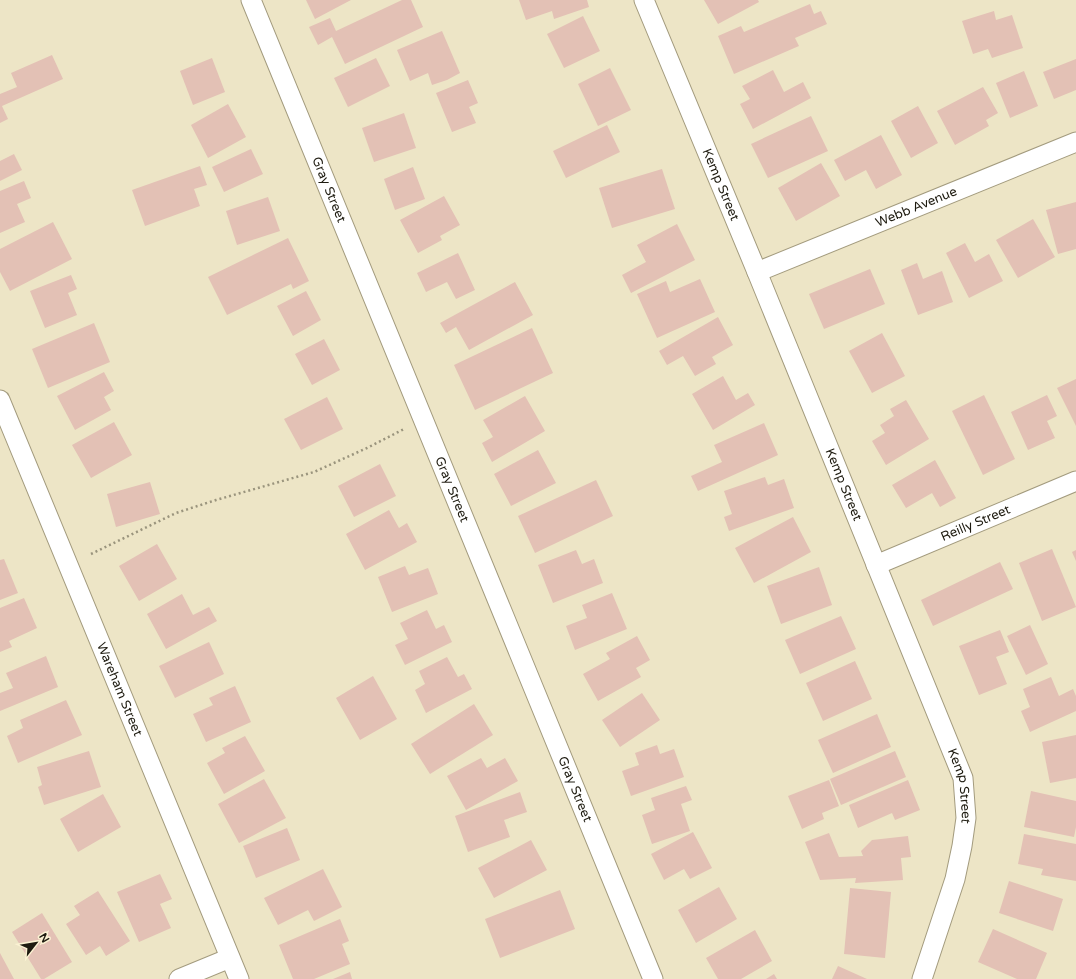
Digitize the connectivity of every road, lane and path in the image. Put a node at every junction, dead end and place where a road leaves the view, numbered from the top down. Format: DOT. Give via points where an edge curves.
graph roads {
  1 [pos="251,0"];
  2 [pos="644,0"];
  3 [pos="1076,142"];
  4 [pos="757,272"];
  5 [pos="0,400"];
  6 [pos="404,429"];
  7 [pos="1076,481"];
  8 [pos="91,554"];
  9 [pos="876,565"];
  10 [pos="230,958"];
  11 [pos="179,979"];
  12 [pos="239,979"];
  13 [pos="653,979"];
  14 [pos="922,979"];
  1 -- 13 [label="street, Gray Street"];
  2 -- 4 [label="street, Kemp Street"];
  3 -- 4 [label="street, Webb Avenue"];
  4 -- 9 [label="street, Kemp Street"];
  5 -- 10 [label="street, Wareham Street"];
  6 -- 8 [label="path" via="314,472 176,513"];
  7 -- 9 [label="street, Reilly Street"];
  9 -- 14 [label="street, Kemp Street" via="963,778 966,818 962,846 955,879"];
  10 -- 11 [label="street"];
  10 -- 12 [label="street, Wareham Street"];
}
